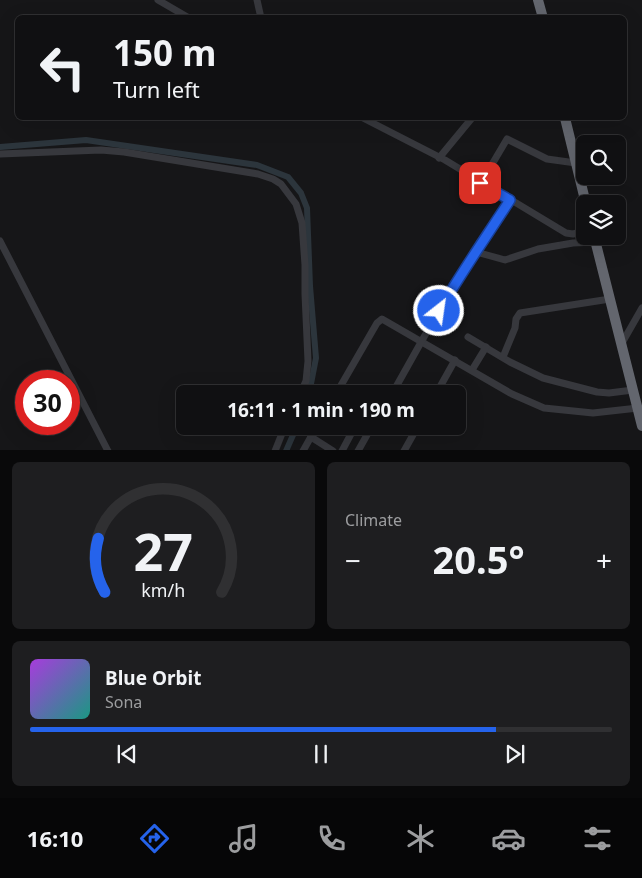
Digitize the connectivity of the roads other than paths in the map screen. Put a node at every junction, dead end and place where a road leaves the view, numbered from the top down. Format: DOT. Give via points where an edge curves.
graph roads {
  1 [pos="158,0"];
  2 [pos="257,0"];
  3 [pos="538,0"];
  4 [pos="184,15"];
  5 [pos="260,15"];
  6 [pos="542,15"];
  7 [pos="368,120"];
  8 [pos="470,120"];
  9 [pos="565,120"];
  10 [pos="0,154"];
  11 [pos="440,158"];
  12 [pos="576,163"];
  13 [pos="480,183"];
  14 [pos="510,200"];
  15 [pos="576,233"];
  16 [pos="0,241"];
  17 [pos="576,242"];
  18 [pos="596,245"];
  19 [pos="476,252"];
  20 [pos="610,299"];
  21 [pos="642,308"];
  22 [pos="468,336"];
  23 [pos="422,341"];
  24 [pos="622,343"];
  25 [pos="486,347"];
  26 [pos="503,357"];
  27 [pos="455,360"];
  28 [pos="472,370"];
  29 [pos="304,385"];
  30 [pos="341,385"];
  31 [pos="397,385"];
  32 [pos="441,385"];
  33 [pos="633,390"];
  34 [pos="638,408"];
  35 [pos="642,426"];
  36 [pos="281,435"];
  37 [pos="350,435"];
  38 [pos="367,435"];
  39 [pos="413,435"];
  40 [pos="310,437"];
  41 [pos="108,450"];
  42 [pos="275,450"];
  43 [pos="303,450"];
  44 [pos="332,450"];
  45 [pos="342,450"];
  46 [pos="358,450"];
  47 [pos="404,450"];
  1 -- 4 [label="street"];
  2 -- 5 [label="street"];
  3 -- 6 [label="highway"];
  7 -- 11 [label="street"];
  8 -- 11 [label="street"];
  9 -- 12 [label="highway"];
  10 -- 29 [label="street" via="83,149 124,152 258,174 281,184 296,204 302,224 308,361"];
  11 -- 13 [label="street"];
  12 -- 13 [label="street" via="547,159 507,139"];
  13 -- 14 [label="street"];
  14 -- 15 [label="street" via="570,234"];
  14 -- 19 [label="street"];
  16 -- 41 [label="street"];
  17 -- 19 [label="street" via="538,249 505,260"];
  18 -- 20 [label="highway"];
  19 -- 23 [label="street"];
  20 -- 24 [label="highway"];
  20 -- 26 [label="street" via="520,313"];
  21 -- 24 [label="street"];
  22 -- 25 [label="street"];
  23 -- 27 [label="street"];
  23 -- 30 [label="street" via="385,320 379,320"];
  23 -- 31 [label="street"];
  24 -- 33 [label="highway"];
  25 -- 26 [label="street"];
  25 -- 28 [label="street"];
  26 -- 33 [label="street" via="543,378 573,386 609,393"];
  27 -- 28 [label="street"];
  27 -- 32 [label="street"];
  28 -- 34 [label="street" via="544,408 593,413"];
  33 -- 34 [label="highway"];
  34 -- 35 [label="highway"];
  36 -- 42 [label="street"];
  37 -- 45 [label="street"];
  38 -- 46 [label="street"];
  39 -- 47 [label="street"];
  40 -- 43 [label="street"];
  40 -- 44 [label="street"];
}
